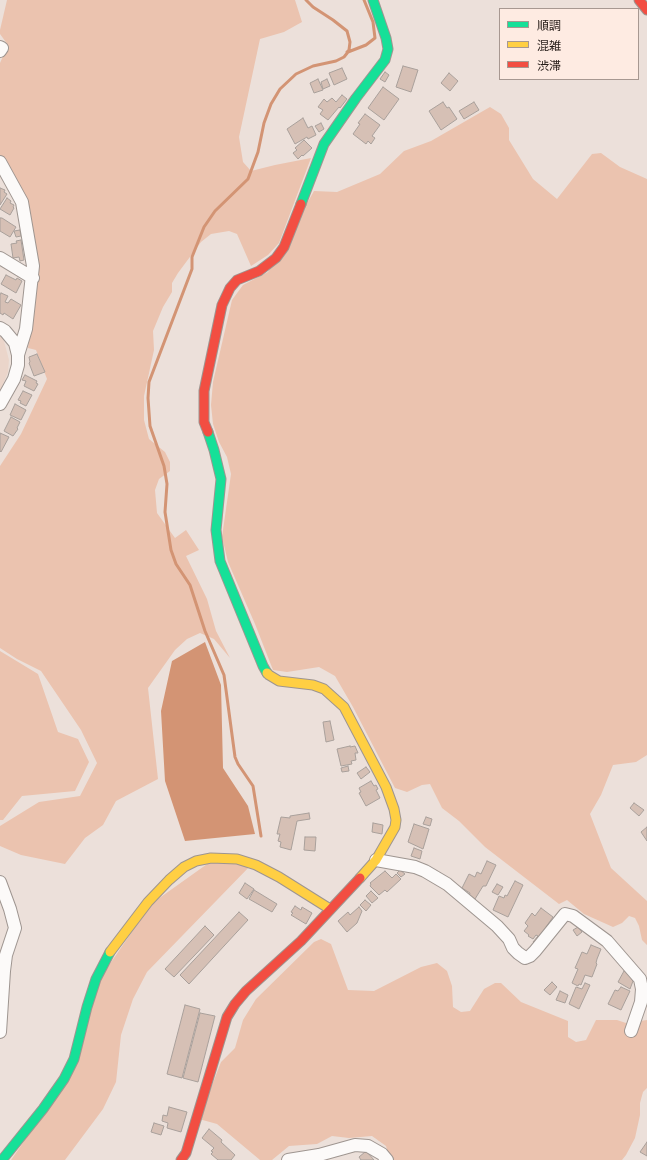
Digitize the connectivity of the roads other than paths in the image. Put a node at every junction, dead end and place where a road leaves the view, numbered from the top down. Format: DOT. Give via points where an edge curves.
graph roads {
  1 [pos="373,0"];
  2 [pos="639,0"];
  3 [pos="647,10"];
  4 [pos="0,47"];
  5 [pos="0,51"];
  6 [pos="0,163"];
  7 [pos="0,258"];
  8 [pos="33,278"];
  9 [pos="0,328"];
  10 [pos="18,355"];
  11 [pos="0,404"];
  12 [pos="376,860"];
  13 [pos="0,882"];
  14 [pos="330,909"];
  15 [pos="2,970"];
  16 [pos="632,1031"];
  17 [pos="0,1032"];
  18 [pos="186,1158"];
  19 [pos="2,1160"];
  20 [pos="288,1160"];
  21 [pos="387,1160"];
  1 -- 12 [label="main road" via="386,38 388,49 385,60 324,144 284,247 276,258 259,271 237,280 230,288 222,305 204,392 203,409 204,422 221,480 216,530 220,561 269,675 279,681 324,689 344,707 361,738 386,787 396,820 395,827"];
  2 -- 3 [label="main road"];
  4 -- 5 [label="street"];
  6 -- 8 [label="street" via="22,202 34,266"];
  7 -- 8 [label="street"];
  8 -- 10 [label="street" via="26,329"];
  9 -- 10 [label="street" via="15,343"];
  10 -- 11 [label="street" via="14,379"];
  12 -- 14 [label="main road"];
  12 -- 16 [label="street" via="415,867 448,884 498,926 513,948 525,958 536,951 565,914 573,916 607,941 640,979 641,1002"];
  13 -- 15 [label="street" via="15,928"];
  14 -- 18 [label="main road" via="301,941 246,991 227,1017"];
  14 -- 19 [label="main road" via="279,877 238,859 211,858 184,867 148,902 108,955 96,979 74,1059 64,1079"];
  15 -- 17 [label="street"];
  20 -- 21 [label="street" via="356,1145 368,1146"];
}
